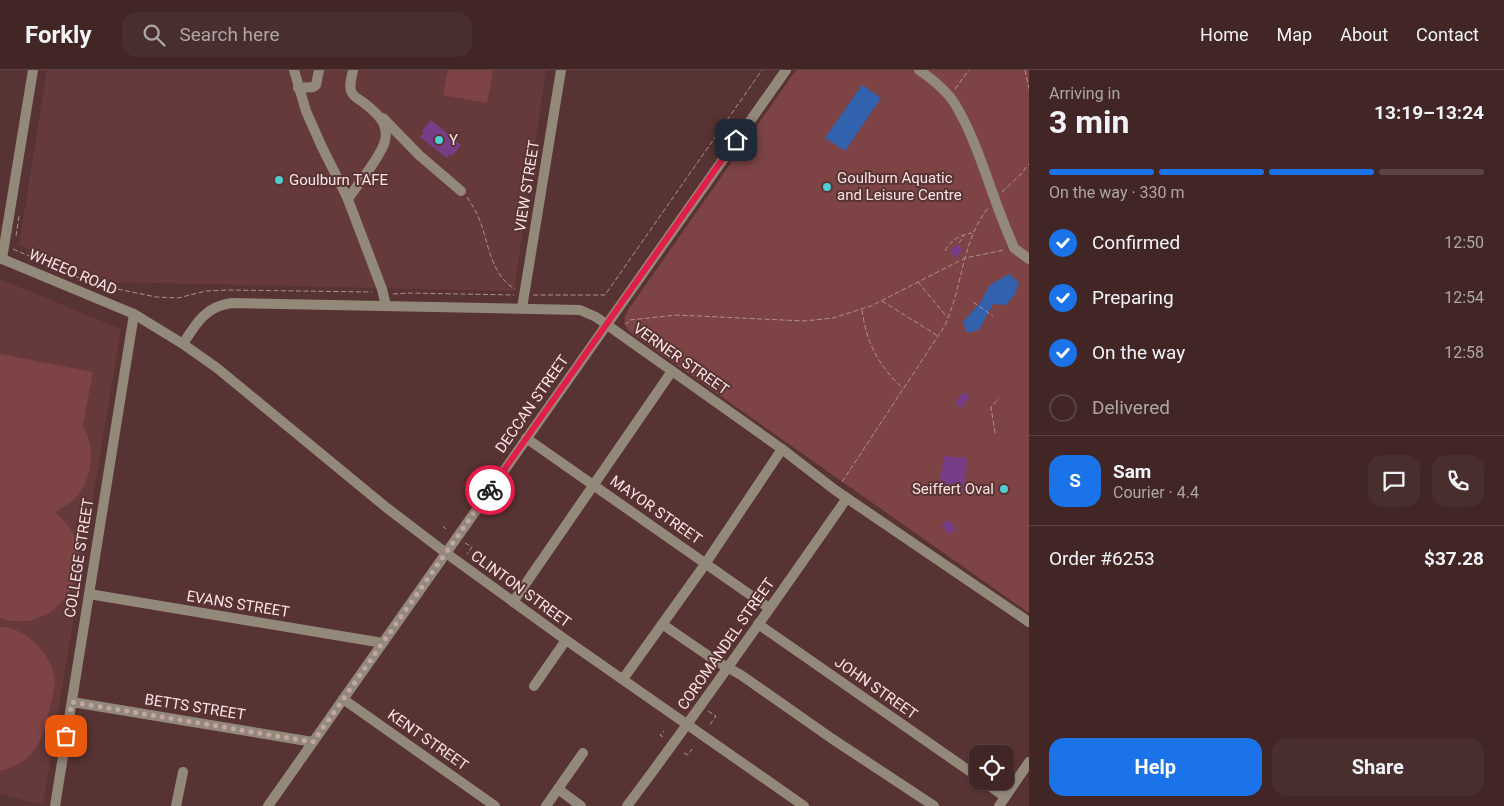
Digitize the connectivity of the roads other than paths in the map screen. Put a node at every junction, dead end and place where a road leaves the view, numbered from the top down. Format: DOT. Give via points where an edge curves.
graph roads {
  1 [pos="34,70"];
  2 [pos="294,70"];
  3 [pos="319,70"];
  4 [pos="353,70"];
  5 [pos="561,70"];
  6 [pos="786,70"];
  7 [pos="919,70"];
  8 [pos="298,88"];
  9 [pos="378,114"];
  10 [pos="461,191"];
  11 [pos="348,199"];
  12 [pos="1,258"];
  13 [pos="1029,259"];
  14 [pos="386,306"];
  15 [pos="522,308"];
  16 [pos="134,314"];
  17 [pos="606,325"];
  18 [pos="183,344"];
  19 [pos="672,371"];
  20 [pos="526,438"];
  21 [pos="782,450"];
  22 [pos="593,484"];
  23 [pos="847,498"];
  24 [pos="446,553"];
  25 [pos="705,563"];
  26 [pos="89,594"];
  27 [pos="513,602"];
  28 [pos="769,608"];
  29 [pos="1029,622"];
  30 [pos="662,624"];
  31 [pos="758,624"];
  32 [pos="566,640"];
  33 [pos="383,643"];
  34 [pos="728,668"];
  35 [pos="623,679"];
  36 [pos="534,686"];
  37 [pos="343,699"];
  38 [pos="72,702"];
  39 [pos="688,725"];
  40 [pos="313,742"];
  41 [pos="583,753"];
  42 [pos="1029,762"];
  43 [pos="969,771"];
  44 [pos="183,772"];
  45 [pos="558,789"];
  46 [pos="995,790"];
  47 [pos="1005,797"];
  48 [pos="55,806"];
  49 [pos="176,806"];
  50 [pos="268,806"];
  51 [pos="495,806"];
  52 [pos="546,806"];
  53 [pos="581,806"];
  54 [pos="627,806"];
  55 [pos="804,806"];
  56 [pos="934,806"];
  57 [pos="999,806"];
  1 -- 12 [label="street"];
  2 -- 8 [label="street"];
  3 -- 8 [label="street" via="316,85"];
  4 -- 9 [label="street" via="352,92"];
  5 -- 15 [label="street, VIEW STREET"];
  6 -- 17 [label="street, DECCAN STREET"];
  7 -- 13 [label="street" via="955,103 1014,248"];
  8 -- 11 [label="street" via="314,130"];
  9 -- 10 [label="street"];
  9 -- 11 [label="street" via="386,130 385,142"];
  11 -- 14 [label="street"];
  12 -- 16 [label="street, WHEEO ROAD"];
  14 -- 15 [label="street, VERNER STREET"];
  14 -- 18 [label="street, VERNER STREET" via="224,304 204,314"];
  15 -- 17 [label="street, VERNER STREET" via="580,310"];
  16 -- 18 [label="street, CLINTON STREET"];
  16 -- 26 [label="street, COLLEGE STREET"];
  17 -- 19 [label="street, VERNER STREET"];
  17 -- 20 [label="street, DECCAN STREET"];
  18 -- 24 [label="street, CLINTON STREET"];
  19 -- 21 [label="street, VERNER STREET"];
  19 -- 22 [label="street"];
  20 -- 22 [label="street, MAYOR STREET"];
  20 -- 24 [label="street, DECCAN STREET"];
  21 -- 23 [label="street, VERNER STREET"];
  21 -- 25 [label="street"];
  22 -- 25 [label="street, MAYOR STREET"];
  22 -- 27 [label="street"];
  23 -- 28 [label="street, COROMANDEL STREET"];
  23 -- 29 [label="street, VERNER STREET"];
  24 -- 27 [label="street, CLINTON STREET"];
  24 -- 33 [label="street, DECCAN STREET"];
  25 -- 28 [label="street, MAYOR STREET"];
  25 -- 30 [label="street"];
  26 -- 33 [label="street, EVANS STREET"];
  26 -- 38 [label="street, COLLEGE STREET"];
  27 -- 32 [label="street, CLINTON STREET"];
  28 -- 31 [label="street, COROMANDEL STREET"];
  30 -- 34 [label="street"];
  30 -- 35 [label="street"];
  31 -- 34 [label="street, COROMANDEL STREET"];
  31 -- 43 [label="street, JOHN STREET"];
  32 -- 35 [label="street, CLINTON STREET"];
  32 -- 36 [label="street"];
  33 -- 37 [label="street, DECCAN STREET"];
  34 -- 39 [label="street, COROMANDEL STREET"];
  34 -- 56 [label="street"];
  35 -- 39 [label="street, CLINTON STREET"];
  37 -- 40 [label="street, DECCAN STREET"];
  37 -- 51 [label="street, KENT STREET"];
  38 -- 40 [label="street, BETTS STREET"];
  38 -- 48 [label="street, COLLEGE STREET"];
  39 -- 54 [label="street, COROMANDEL STREET"];
  39 -- 55 [label="street, CLINTON STREET"];
  40 -- 50 [label="street, DECCAN STREET"];
  41 -- 45 [label="street"];
  42 -- 47 [label="street"];
  44 -- 49 [label="street"];
  45 -- 52 [label="street"];
  45 -- 53 [label="street"];
  46 -- 47 [label="street"];
  47 -- 57 [label="street"];
}
